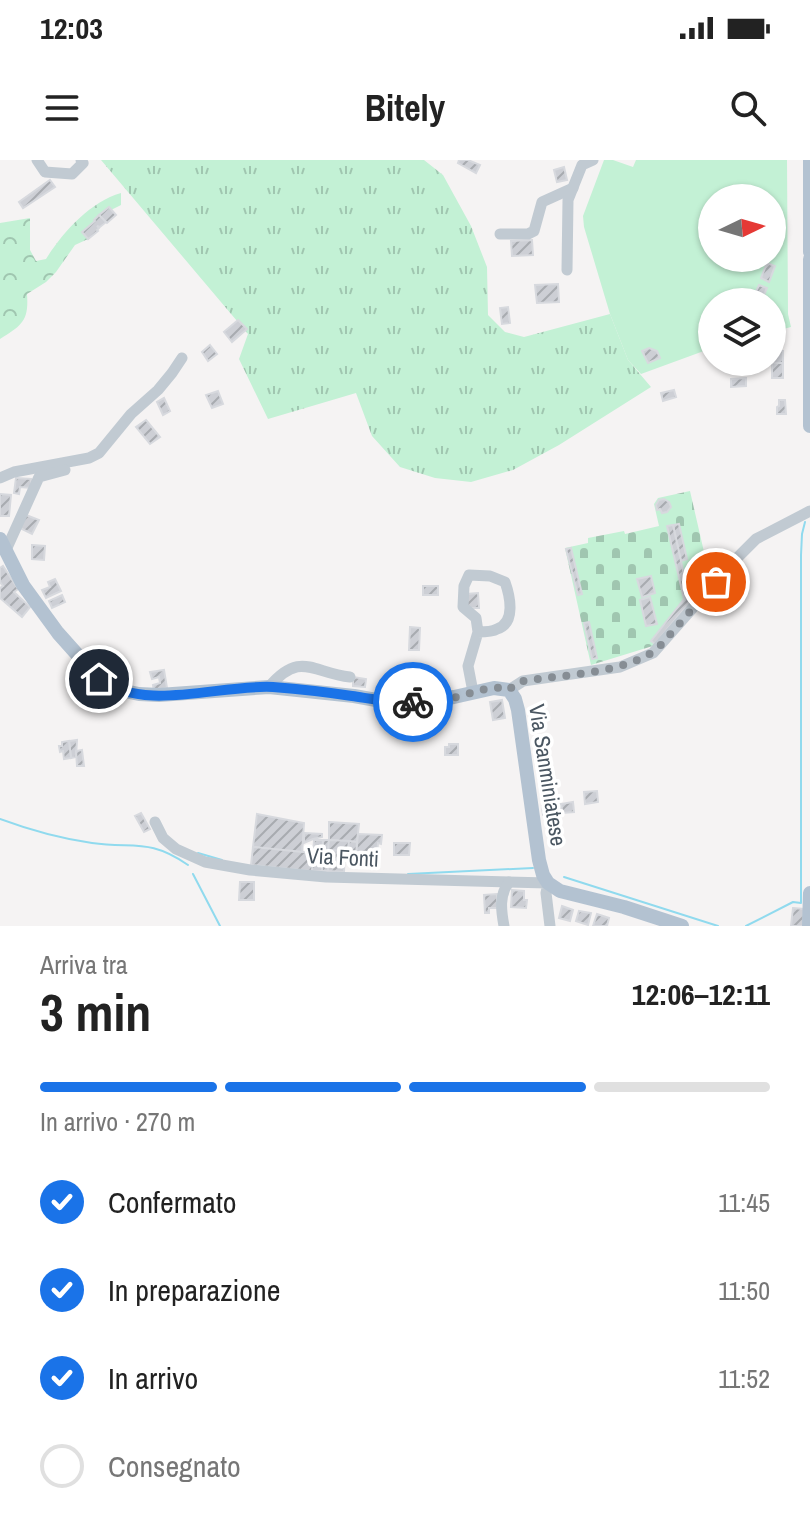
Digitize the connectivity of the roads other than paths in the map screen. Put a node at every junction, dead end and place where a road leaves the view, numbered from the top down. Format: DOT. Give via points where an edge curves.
graph roads {
  1 [pos="37,160"];
  2 [pos="81,160"];
  3 [pos="593,160"];
  4 [pos="810,164"];
  5 [pos="573,188"];
  6 [pos="810,219"];
  7 [pos="500,234"];
  8 [pos="810,252"];
  9 [pos="810,259"];
  10 [pos="567,270"];
  11 [pos="810,312"];
  12 [pos="182,358"];
  13 [pos="810,426"];
  14 [pos="89,458"];
  15 [pos="0,478"];
  16 [pos="810,511"];
  17 [pos="3,544"];
  18 [pos="478,632"];
  19 [pos="350,677"];
  20 [pos="269,687"];
  21 [pos="509,690"];
  22 [pos="473,692"];
  23 [pos="155,822"];
  24 [pos="509,882"];
  25 [pos="548,883"];
  26 [pos="810,893"];
  27 [pos="504,926"];
  28 [pos="550,926"];
  29 [pos="682,926"];
  30 [pos="809,926"];
  1 -- 2 [label="street" via="45,172 72,174"];
  3 -- 5 [label="street" via="582,165"];
  4 -- 6 [label="main road"];
  5 -- 7 [label="street" via="542,202 534,231"];
  5 -- 10 [label="street" via="568,200"];
  6 -- 8 [label="main road"];
  9 -- 11 [label="main road"];
  11 -- 13 [label="main road"];
  12 -- 14 [label="street"];
  14 -- 15 [label="street"];
  14 -- 17 [label="street" via="84,466 39,477"];
  16 -- 21 [label="street" via="756,539 653,653 620,667 523,681"];
  17 -- 20 [label="main road, Via Sanminiatese" via="23,585 58,633 113,688 159,695"];
  18 -- 18 [label="street" via="476,618 463,607 469,575 505,582 508,593 507,623"];
  18 -- 22 [label="street" via="468,666"];
  19 -- 20 [label="street" via="297,666"];
  20 -- 22 [label="main road, Via Sanminiatese" via="393,703"];
  21 -- 22 [label="main road, Via Sanminiatese"];
  21 -- 25 [label="main road, Via Sanminiatese" via="518,710 539,860"];
  23 -- 24 [label="street, Via Fonti" via="176,849 205,862 250,870"];
  24 -- 25 [label="street, Via Fonti"];
  24 -- 27 [label="street" via="502,895"];
  25 -- 28 [label="street"];
  25 -- 29 [label="main road" via="572,895"];
  26 -- 30 [label="main road"];
}
